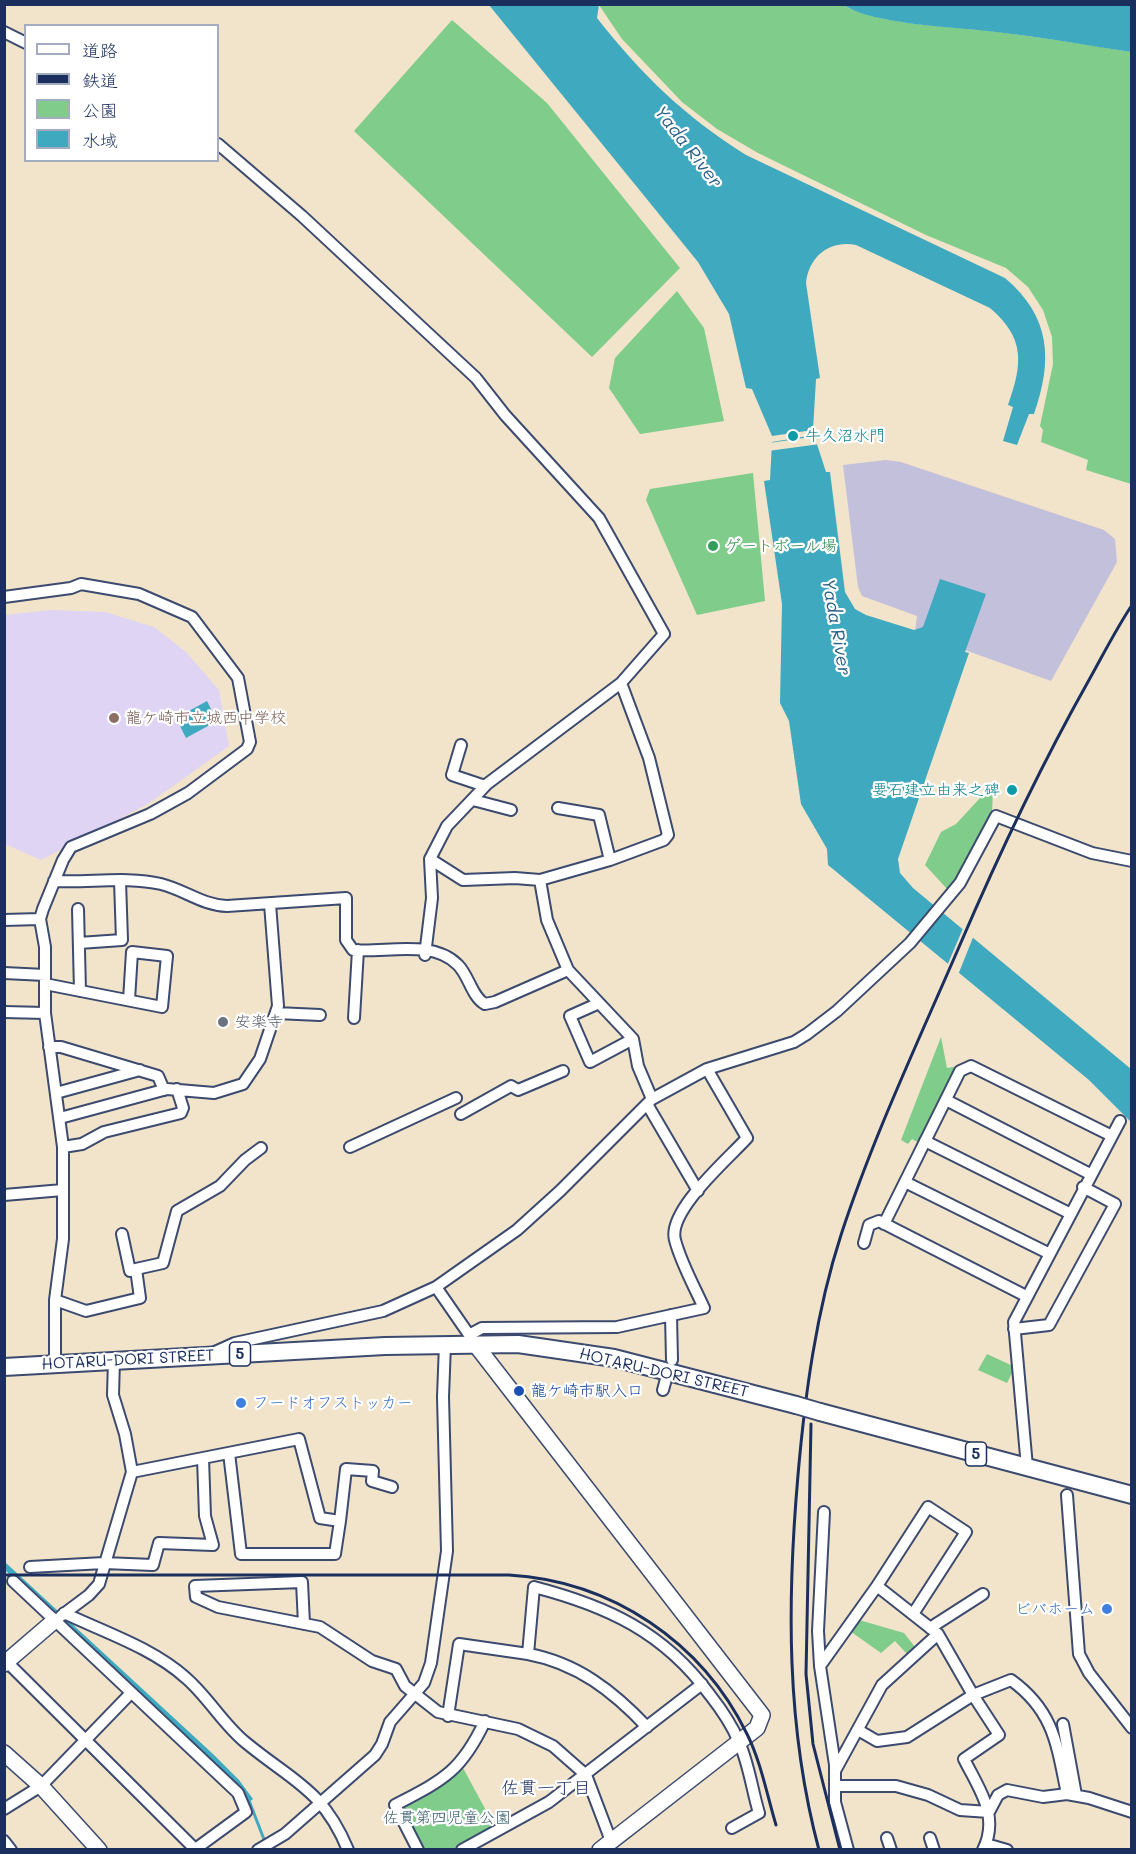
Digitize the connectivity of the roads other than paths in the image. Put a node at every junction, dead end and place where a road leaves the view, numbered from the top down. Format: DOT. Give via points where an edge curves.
graph roads {
  1 [pos="4,32"];
  2 [pos="24,42"];
  3 [pos="219,145"];
  4 [pos="4,597"];
  5 [pos="621,683"];
  6 [pos="461,746"];
  7 [pos="485,786"];
  8 [pos="473,800"];
  9 [pos="558,808"];
  10 [pos="512,810"];
  11 [pos="430,859"];
  12 [pos="610,860"];
  13 [pos="1131,861"];
  14 [pos="540,880"];
  15 [pos="54,881"];
  16 [pos="120,881"];
  17 [pos="270,904"];
  18 [pos="78,909"];
  19 [pos="4,920"];
  20 [pos="40,920"];
  21 [pos="79,943"];
  22 [pos="358,951"];
  23 [pos="425,952"];
  24 [pos="568,970"];
  25 [pos="4,974"];
  26 [pos="45,980"];
  27 [pos="80,991"];
  28 [pos="129,1000"];
  29 [pos="597,1004"];
  30 [pos="4,1012"];
  31 [pos="276,1013"];
  32 [pos="45,1014"];
  33 [pos="321,1015"];
  34 [pos="354,1018"];
  35 [pos="633,1039"];
  36 [pos="49,1047"];
  37 [pos="707,1069"];
  38 [pos="140,1070"];
  39 [pos="563,1071"];
  40 [pos="177,1089"];
  41 [pos="164,1090"];
  42 [pos="56,1093"];
  43 [pos="456,1098"];
  44 [pos="946,1100"];
  45 [pos="650,1101"];
  46 [pos="461,1114"];
  47 [pos="60,1118"];
  48 [pos="1120,1121"];
  49 [pos="1110,1135"];
  50 [pos="925,1141"];
  51 [pos="63,1147"];
  52 [pos="350,1147"];
  53 [pos="261,1148"];
  54 [pos="1090,1174"];
  55 [pos="905,1182"];
  56 [pos="1083,1187"];
  57 [pos="63,1190"];
  58 [pos="698,1191"];
  59 [pos="4,1195"];
  60 [pos="1069,1213"];
  61 [pos="884,1224"];
  62 [pos="122,1234"];
  63 [pos="864,1243"];
  64 [pos="1048,1253"];
  65 [pos="136,1269"];
  66 [pos="436,1287"];
  67 [pos="1026,1296"];
  68 [pos="55,1300"];
  69 [pos="671,1315"];
  70 [pos="1014,1329"];
  71 [pos="472,1339"];
  72 [pos="445,1344"];
  73 [pos="209,1356"];
  74 [pos="114,1360"];
  75 [pos="672,1360"];
  76 [pos="55,1364"];
  77 [pos="4,1367"];
  78 [pos="229,1453"];
  79 [pos="203,1458"];
  80 [pos="1027,1467"];
  81 [pos="132,1472"];
  82 [pos="392,1487"];
  83 [pos="1067,1495"];
  84 [pos="1131,1495"];
  85 [pos="824,1512"];
  86 [pos="340,1521"];
  87 [pos="104,1563"];
  88 [pos="30,1567"];
  89 [pos="13,1581"];
  90 [pos="877,1586"];
  91 [pos="983,1594"];
  92 [pos="913,1614"];
  93 [pos="58,1618"];
  94 [pos="304,1624"];
  95 [pos="934,1631"];
  96 [pos="528,1654"];
  97 [pos="5,1662"];
  98 [pos="820,1666"];
  99 [pos="702,1683"];
  100 [pos="416,1693"];
  101 [pos="130,1694"];
  102 [pos="972,1695"];
  103 [pos="448,1716"];
  104 [pos="485,1721"];
  105 [pos="1063,1724"];
  106 [pos="647,1727"];
  107 [pos="1131,1728"];
  108 [pos="858,1730"];
  109 [pos="87,1740"];
  110 [pos="740,1742"];
  111 [pos="4,1753"];
  112 [pos="836,1769"];
  113 [pos="586,1775"];
  114 [pos="41,1786"];
  115 [pos="837,1786"];
  116 [pos="1071,1794"];
  117 [pos="321,1801"];
  118 [pos="4,1809"];
  119 [pos="989,1812"];
  120 [pos="1131,1812"];
  121 [pos="732,1828"];
  122 [pos="887,1838"];
  123 [pos="930,1838"];
  124 [pos="4,1841"];
  125 [pos="609,1847"];
  126 [pos="984,1847"];
  127 [pos="195,1849"];
  128 [pos="260,1849"];
  129 [pos="11,1850"];
  130 [pos="99,1850"];
  131 [pos="348,1850"];
  132 [pos="418,1850"];
  133 [pos="462,1850"];
  134 [pos="848,1850"];
  135 [pos="891,1850"];
  136 [pos="934,1850"];
  137 [pos="1007,1850"];
  1 -- 2 [label="street"];
  3 -- 5 [label="street" via="302,216 476,378 505,416 599,518 664,634"];
  4 -- 15 [label="street" via="81,584 140,594 192,617 240,682 250,742 247,749 188,793 150,814 71,847"];
  5 -- 7 [label="street"];
  5 -- 12 [label="street" via="649,758 668,835 664,840"];
  6 -- 7 [label="street" via="452,775"];
  7 -- 8 [label="street"];
  8 -- 10 [label="street"];
  8 -- 11 [label="street" via="447,826"];
  9 -- 12 [label="street" via="599,815"];
  11 -- 14 [label="street" via="463,880"];
  11 -- 23 [label="street" via="432,898"];
  12 -- 14 [label="street"];
  13 -- 37 [label="street" via="1092,853 996,816 960,883 944,904 868,983 794,1042"];
  14 -- 24 [label="street" via="547,920"];
  15 -- 16 [label="street"];
  15 -- 20 [label="street"];
  16 -- 17 [label="street" via="162,884 208,904"];
  16 -- 21 [label="street" via="122,940"];
  17 -- 22 [label="street" via="346,898 346,940"];
  17 -- 31 [label="street"];
  18 -- 21 [label="street"];
  19 -- 20 [label="street"];
  20 -- 26 [label="street"];
  21 -- 27 [label="street"];
  22 -- 23 [label="street"];
  22 -- 34 [label="street"];
  23 -- 24 [label="street" via="453,960 471,983 478,1000 485,1004"];
  24 -- 29 [label="street"];
  25 -- 26 [label="street"];
  26 -- 27 [label="street"];
  26 -- 32 [label="street"];
  27 -- 28 [label="street"];
  28 -- 28 [label="street" via="162,1006 167,956 132,952"];
  29 -- 35 [label="street"];
  29 -- 35 [label="street" via="570,1016 590,1062"];
  30 -- 32 [label="street"];
  31 -- 33 [label="street"];
  31 -- 40 [label="street" via="260,1059 243,1084 214,1093"];
  32 -- 36 [label="street"];
  35 -- 45 [label="street"];
  36 -- 38 [label="street"];
  36 -- 42 [label="street"];
  37 -- 45 [label="street"];
  37 -- 58 [label="street" via="747,1138"];
  38 -- 41 [label="street" via="161,1078"];
  38 -- 42 [label="street"];
  39 -- 46 [label="street" via="518,1090 511,1086"];
  40 -- 41 [label="street"];
  40 -- 51 [label="street" via="181,1113 104,1132 82,1144"];
  41 -- 47 [label="street"];
  42 -- 47 [label="street"];
  43 -- 52 [label="street"];
  44 -- 49 [label="street" via="960,1071 971,1066"];
  44 -- 50 [label="street"];
  44 -- 54 [label="street"];
  45 -- 58 [label="street"];
  45 -- 66 [label="street" via="517,1230"];
  47 -- 51 [label="street"];
  48 -- 49 [label="street"];
  49 -- 54 [label="street"];
  50 -- 55 [label="street"];
  50 -- 60 [label="street"];
  51 -- 57 [label="street"];
  53 -- 65 [label="street" via="219,1186 177,1211 163,1263"];
  54 -- 56 [label="street"];
  55 -- 61 [label="street"];
  55 -- 64 [label="street"];
  56 -- 60 [label="street"];
  56 -- 70 [label="street" via="1114,1204 1049,1325"];
  57 -- 59 [label="street"];
  57 -- 68 [label="street" via="63,1239"];
  58 -- 69 [label="street" via="675,1222 674,1239 704,1308"];
  60 -- 64 [label="street"];
  61 -- 63 [label="street" via="879,1221 869,1225"];
  61 -- 67 [label="street"];
  62 -- 65 [label="street" via="130,1271"];
  64 -- 67 [label="street"];
  65 -- 68 [label="street" via="140,1298 86,1311"];
  66 -- 71 [label="street"];
  66 -- 73 [label="street" via="383,1311 235,1343"];
  67 -- 70 [label="street"];
  68 -- 76 [label="street"];
  69 -- 71 [label="street" via="617,1327 482,1328"];
  69 -- 75 [label="street"];
  70 -- 80 [label="street"];
  71 -- 72 [label="main road, HOTARU-DORI STREET / 5"];
  71 -- 80 [label="main road, HOTARU-DORI STREET / 5, bridge" via="614,1358"];
  71 -- 110 [label="street" via="759,1710 760,1725"];
  72 -- 73 [label="main road, HOTARU-DORI STREET / 5"];
  72 -- 100 [label="street" via="447,1551 431,1663"];
  73 -- 74 [label="main road, HOTARU-DORI STREET / 5"];
  74 -- 76 [label="main road, HOTARU-DORI STREET / 5"];
  74 -- 81 [label="street" via="113,1395"];
  76 -- 77 [label="main road, HOTARU-DORI STREET / 5"];
  78 -- 79 [label="street"];
  78 -- 86 [label="street" via="299,1439 320,1518"];
  78 -- 86 [label="street" via="241,1554 335,1554"];
  79 -- 81 [label="street"];
  79 -- 87 [label="street" via="205,1516 213,1545 159,1543 153,1565"];
  80 -- 84 [label="main road, HOTARU-DORI STREET / 5"];
  81 -- 87 [label="street"];
  82 -- 86 [label="street" via="372,1481 373,1471 346,1469"];
  83 -- 107 [label="street" via="1079,1654"];
  85 -- 98 [label="street"];
  87 -- 88 [label="street"];
  87 -- 93 [label="street" via="97,1587"];
  89 -- 93 [label="street"];
  90 -- 92 [label="street"];
  90 -- 92 [label="street" via="928,1507 966,1532"];
  90 -- 98 [label="street"];
  91 -- 95 [label="street"];
  92 -- 95 [label="street"];
  93 -- 97 [label="street"];
  93 -- 101 [label="street"];
  93 -- 117 [label="street" via="172,1666 236,1734"];
  94 -- 94 [label="street" via="218,1607 196,1597 195,1586 302,1582"];
  94 -- 100 [label="street" via="320,1627 372,1662 396,1670 405,1686"];
  95 -- 102 [label="street"];
  95 -- 108 [label="street" via="882,1685"];
  96 -- 99 [label="street" via="534,1587 621,1616 670,1649"];
  96 -- 103 [label="street" via="459,1644"];
  96 -- 106 [label="street" via="553,1659 588,1675 621,1699"];
  97 -- 109 [label="street"];
  98 -- 112 [label="street"];
  99 -- 106 [label="street"];
  99 -- 110 [label="street"];
  100 -- 103 [label="street"];
  100 -- 117 [label="street" via="390,1722 375,1755"];
  101 -- 109 [label="street"];
  101 -- 127 [label="street" via="232,1787 246,1812"];
  102 -- 108 [label="street" via="907,1737 877,1741"];
  102 -- 116 [label="street" via="1011,1680 1032,1695 1055,1735"];
  102 -- 119 [label="street" via="999,1735 964,1759"];
  103 -- 104 [label="street"];
  104 -- 113 [label="street" via="534,1735"];
  104 -- 132 [label="street" via="453,1772 395,1805"];
  105 -- 116 [label="street"];
  106 -- 113 [label="street"];
  108 -- 112 [label="street"];
  109 -- 114 [label="street"];
  109 -- 127 [label="street"];
  110 -- 121 [label="street" via="759,1813"];
  110 -- 125 [label="street"];
  111 -- 114 [label="street"];
  112 -- 115 [label="street"];
  113 -- 125 [label="street"];
  113 -- 133 [label="street" via="529,1814"];
  114 -- 118 [label="street"];
  114 -- 130 [label="street"];
  115 -- 119 [label="street" via="896,1786 960,1810"];
  115 -- 134 [label="street" via="835,1802"];
  116 -- 119 [label="street" via="1043,1797 1007,1790 998,1795"];
  116 -- 120 [label="street"];
  117 -- 128 [label="street" via="285,1834"];
  117 -- 131 [label="street"];
  119 -- 126 [label="street" via="990,1836"];
  122 -- 135 [label="street"];
  123 -- 136 [label="street"];
  124 -- 129 [label="street"];
  126 -- 137 [label="street"];
}
